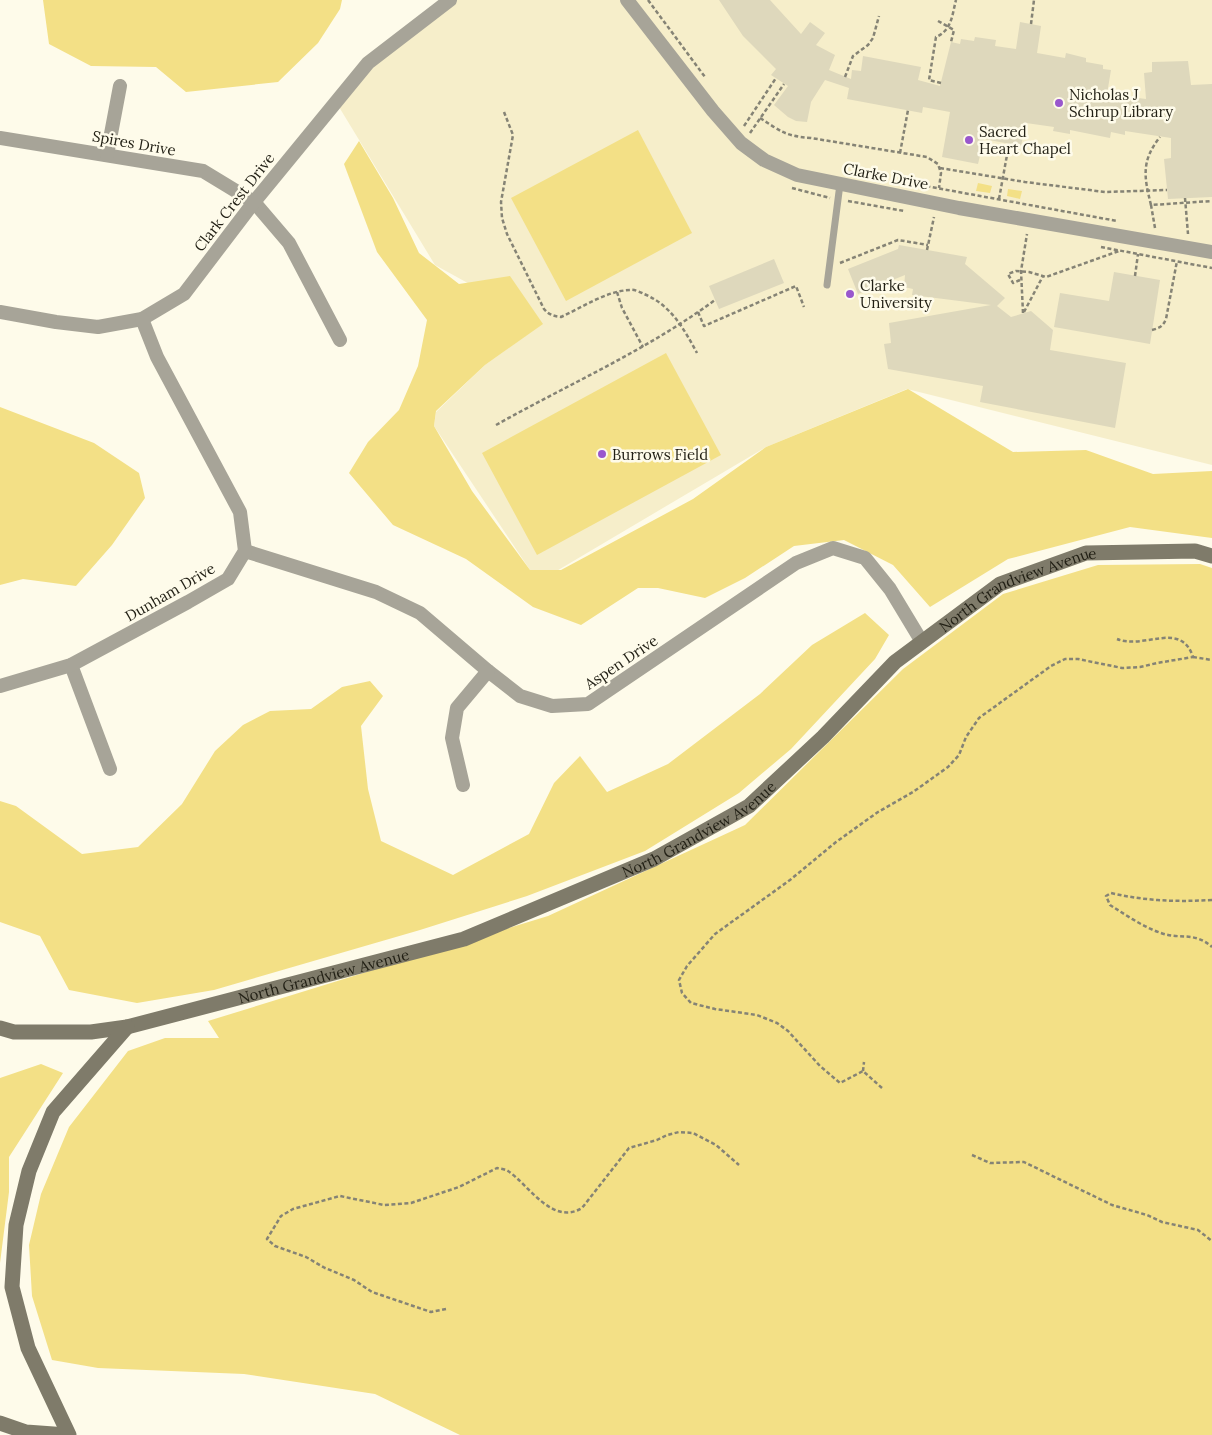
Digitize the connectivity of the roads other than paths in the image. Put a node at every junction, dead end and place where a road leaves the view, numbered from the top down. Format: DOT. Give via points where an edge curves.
graph roads {
  1 [pos="450,0"];
  2 [pos="627,0"];
  3 [pos="120,86"];
  4 [pos="0,138"];
  5 [pos="107,154"];
  6 [pos="840,184"];
  7 [pos="254,202"];
  8 [pos="1212,252"];
  9 [pos="828,285"];
  10 [pos="0,312"];
  11 [pos="142,319"];
  12 [pos="340,340"];
  13 [pos="245,551"];
  14 [pos="1212,556"];
  15 [pos="922,642"];
  16 [pos="71,666"];
  17 [pos="488,671"];
  18 [pos="0,686"];
  19 [pos="110,769"];
  20 [pos="463,785"];
  21 [pos="127,1027"];
  22 [pos="0,1028"];
  23 [pos="0,1423"];
  24 [pos="68,1435"];
  1 -- 7 [label="street, Clark Crest Drive" via="368,63"];
  2 -- 6 [label="street, Clarke Drive" via="712,111 741,143 764,160 797,175"];
  3 -- 5 [label="street"];
  4 -- 5 [label="street, Spires Drive"];
  5 -- 7 [label="street, Spires Drive" via="203,171"];
  6 -- 8 [label="street, Clarke Drive"];
  6 -- 9 [label="lane"];
  7 -- 11 [label="street, Clark Crest Drive" via="184,294"];
  7 -- 12 [label="street, Spires Drive" via="289,243"];
  10 -- 11 [label="street, Clark Crest Drive" via="98,327"];
  11 -- 13 [label="street" via="157,357 240,512"];
  13 -- 16 [label="street, Dunham Drive" via="228,579"];
  13 -- 17 [label="street, Aspen Drive" via="376,592 420,613"];
  14 -- 15 [label="street, North Grandview Avenue" via="1195,551 1086,553 1000,584"];
  15 -- 17 [label="street, Aspen Drive" via="890,589 865,558 832,548 796,563 588,704 552,706 520,696"];
  15 -- 21 [label="street, North Grandview Avenue" via="895,662 824,737 749,806 654,859 464,939"];
  16 -- 18 [label="street, Dunham Drive"];
  16 -- 19 [label="street"];
  17 -- 20 [label="street" via="457,708 452,738"];
  21 -- 22 [label="street, North Grandview Avenue" via="90,1032 14,1032"];
  21 -- 24 [label="street" via="53,1112 29,1171 16,1225 12,1287 28,1348"];
  23 -- 24 [label="street" via="26,1432"];
}
